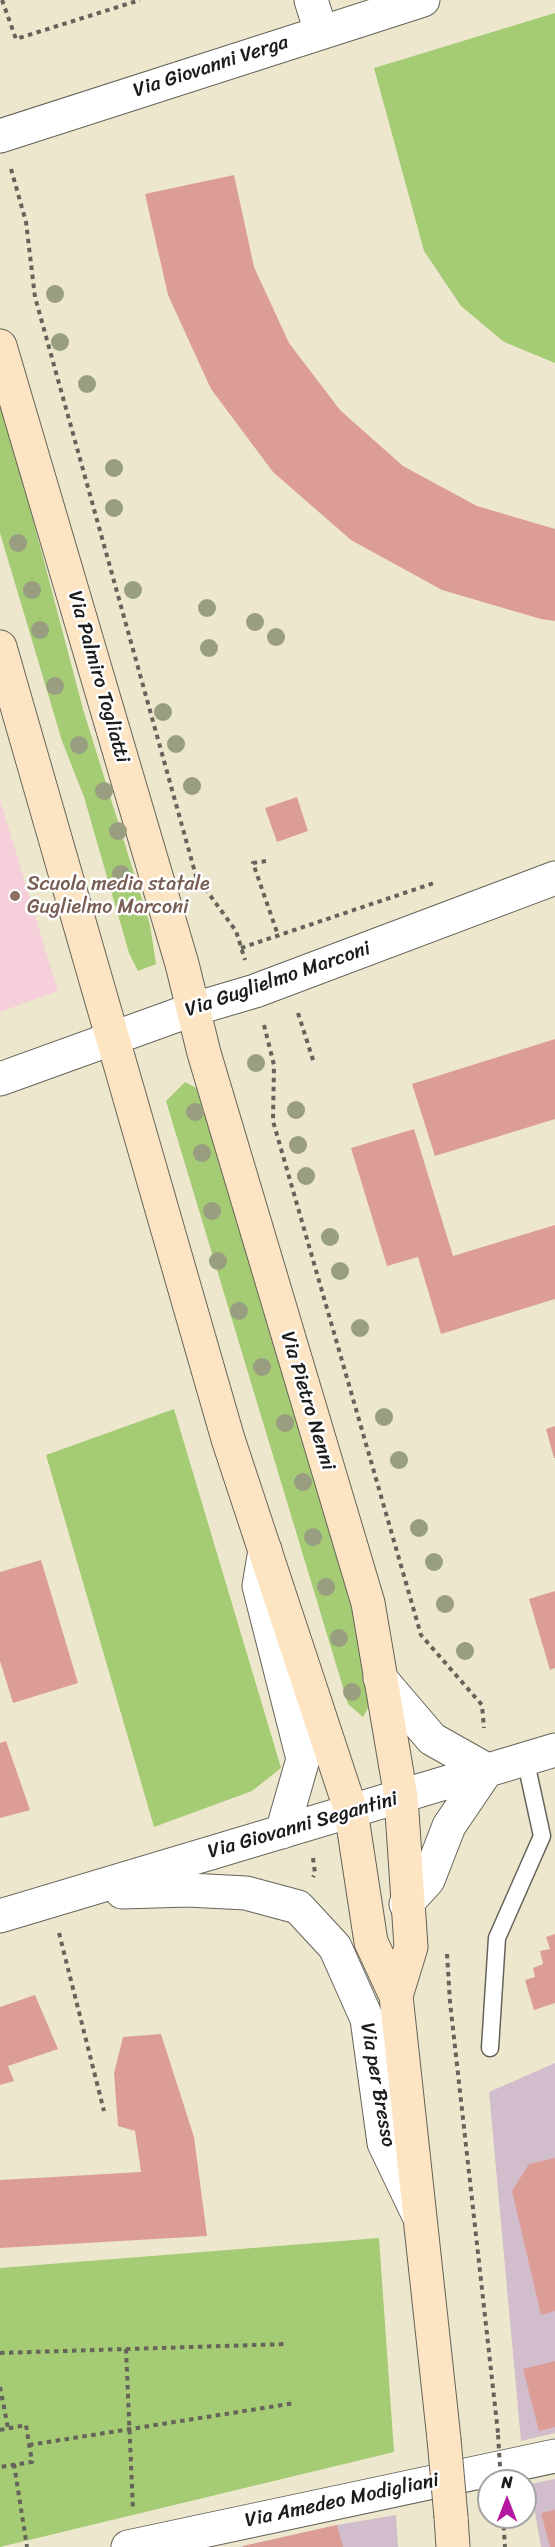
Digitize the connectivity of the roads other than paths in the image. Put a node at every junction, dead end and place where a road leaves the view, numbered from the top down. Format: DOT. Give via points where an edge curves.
graph roads {
  1 [pos="311,0"];
  2 [pos="423,0"];
  3 [pos="321,32"];
  4 [pos="2,136"];
  5 [pos="0,346"];
  6 [pos="0,647"];
  7 [pos="555,878"];
  8 [pos="194,1009"];
  9 [pos="113,1038"];
  10 [pos="0,1079"];
  11 [pos="265,1550"];
  12 [pos="380,1678"];
  13 [pos="540,1754"];
  14 [pos="487,1770"];
  15 [pos="401,1797"];
  16 [pos="351,1811"];
  17 [pos="282,1832"];
  18 [pos="61,1898"];
  19 [pos="406,1904"];
  20 [pos="0,1916"];
  21 [pos="396,1996"];
  22 [pos="490,2048"];
  23 [pos="420,2217"];
  24 [pos="555,2456"];
  25 [pos="452,2532"];
  26 [pos="134,2546"];
  1 -- 3 [label="street"];
  2 -- 3 [label="street, Via Giovanni Verga"];
  3 -- 4 [label="street, Via Giovanni Verga"];
  5 -- 8 [label="street, Via Palmiro Togliatti"];
  6 -- 9 [label="street"];
  7 -- 8 [label="street, Via Guglielmo Marconi" via="255,991"];
  8 -- 9 [label="street, Via Guglielmo Marconi"];
  8 -- 12 [label="street, Via Pietro Nenni" via="207,1065 368,1603"];
  9 -- 10 [label="street, Via Guglielmo Marconi"];
  9 -- 11 [label="street" via="228,1439"];
  11 -- 16 [label="street"];
  11 -- 17 [label="street" via="258,1586 303,1760"];
  12 -- 14 [label="street" via="432,1739"];
  12 -- 15 [label="street, Via Pietro Nenni"];
  13 -- 14 [label="street, Via Giovanni Segantini"];
  13 -- 22 [label="lane" via="542,1836 497,1938"];
  14 -- 15 [label="street, Via Giovanni Segantini"];
  14 -- 19 [label="street" via="449,1826 428,1880"];
  15 -- 16 [label="street, Via Giovanni Segantini"];
  15 -- 19 [label="street, Via per Bresso"];
  16 -- 17 [label="street, Via Giovanni Segantini"];
  16 -- 21 [label="street, Via per Bresso" via="371,1942"];
  17 -- 18 [label="street, Via Giovanni Segantini"];
  18 -- 20 [label="street, Via Giovanni Segantini"];
  18 -- 23 [label="street, Via per Bresso" via="188,1890 246,1893 298,1907 335,1947 367,2019 384,2143"];
  19 -- 21 [label="street, Via per Bresso" via="411,1947"];
  21 -- 23 [label="street, Via per Bresso"];
  23 -- 25 [label="street, Via per Bresso, bridge"];
  24 -- 26 [label="street, Via Amedeo Modigliani"];
}
